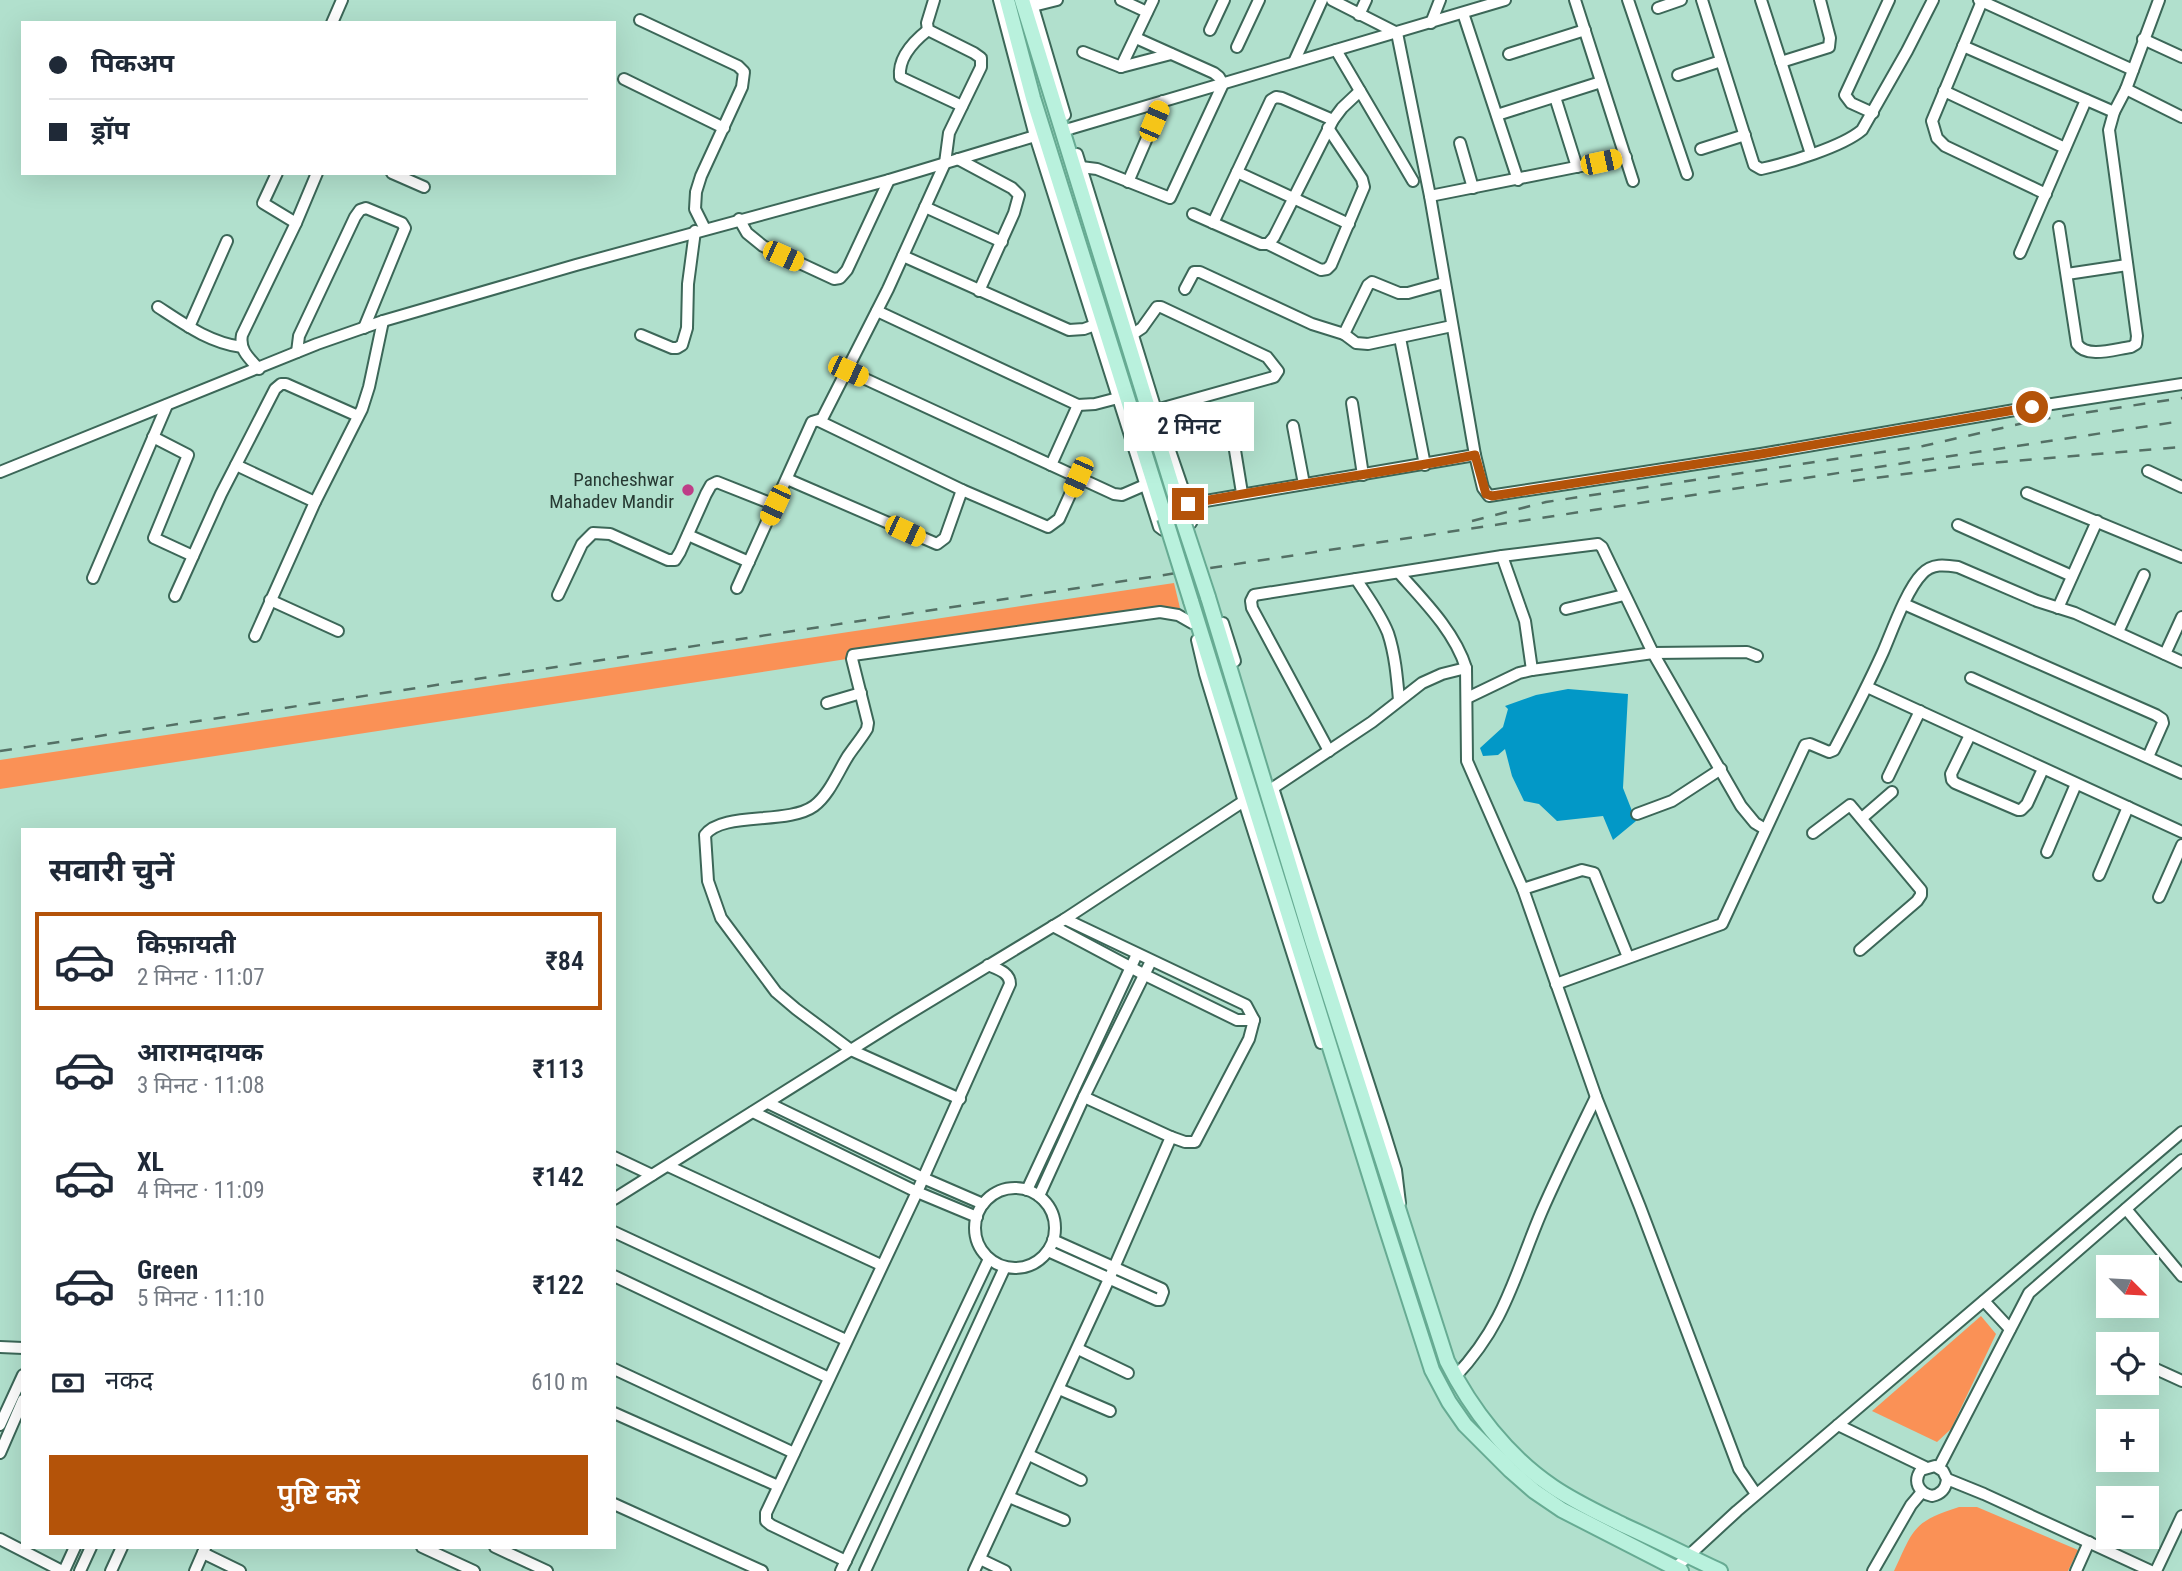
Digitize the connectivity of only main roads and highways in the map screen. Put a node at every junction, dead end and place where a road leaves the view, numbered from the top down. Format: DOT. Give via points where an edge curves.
graph roads {
  1 [pos="1007,0"];
  2 [pos="1029,2"];
  3 [pos="1676,1570"];
  4 [pos="1720,1571"];
  1 -- 3 [label="main road, bridge" via="1032,98 1432,1370 1465,1425 1548,1502"];
  2 -- 4 [label="main road, bridge" via="1313,943 1447,1361 1461,1389 1527,1467 1581,1504"];
}
